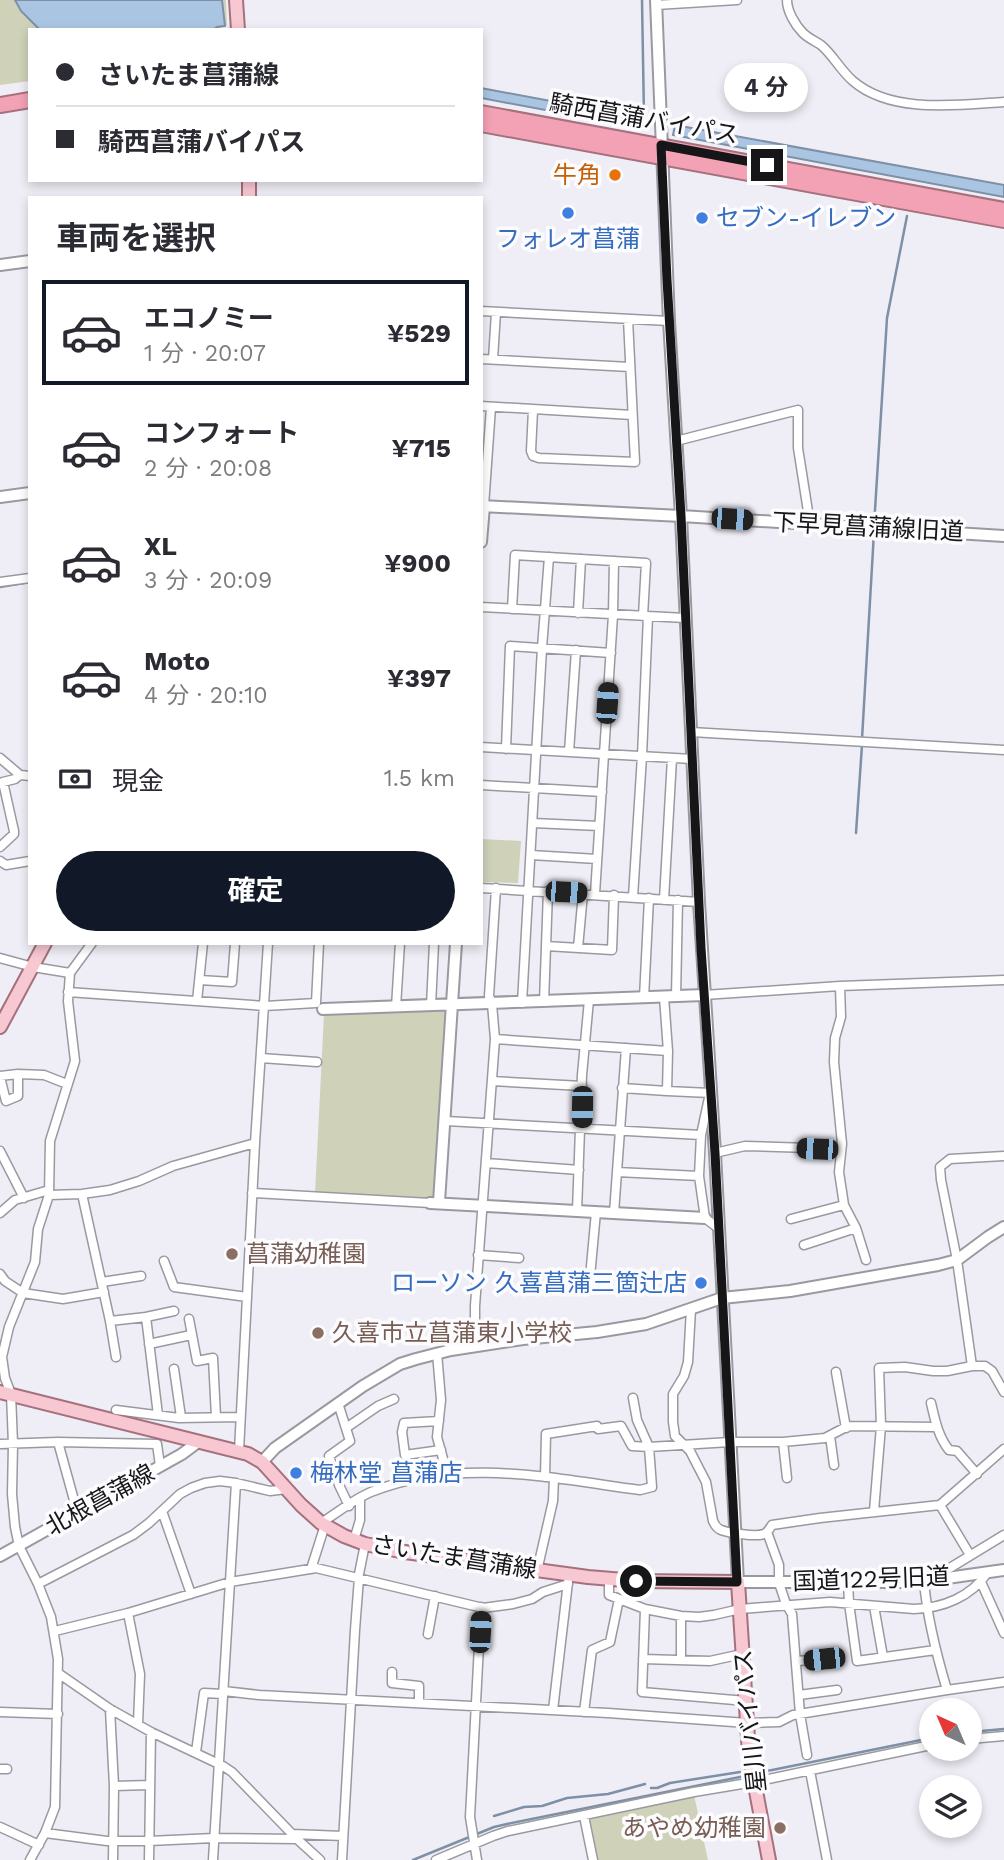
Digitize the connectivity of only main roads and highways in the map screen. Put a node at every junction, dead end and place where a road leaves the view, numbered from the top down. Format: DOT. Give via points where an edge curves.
graph roads {
  1 [pos="236,0"];
  2 [pos="238,28"];
  3 [pos="28,100"];
  4 [pos="0,105"];
  5 [pos="28,110"];
  6 [pos="483,113"];
  7 [pos="0,114"];
  8 [pos="483,124"];
  9 [pos="662,151"];
  10 [pos="1004,209"];
  11 [pos="1004,220"];
  12 [pos="44,945"];
  13 [pos="0,1027"];
  14 [pos="5,1393"];
  15 [pos="737,1582"];
  16 [pos="769,1860"];
  1 -- 2 [label="main road"];
  3 -- 4 [label="highway"];
  5 -- 7 [label="highway"];
  6 -- 9 [label="highway, 騎西菖蒲バイパス"];
  8 -- 9 [label="highway, 騎西菖蒲バイパス"];
  9 -- 10 [label="highway, 騎西菖蒲バイパス"];
  9 -- 11 [label="highway, 騎西菖蒲バイパス"];
  12 -- 13 [label="main road"];
  14 -- 15 [label="main road, さいたま菖蒲線" via="248,1454 262,1462 323,1524 360,1542 569,1579"];
  15 -- 16 [label="main road, 星川バイパス" via="749,1754"];
}
